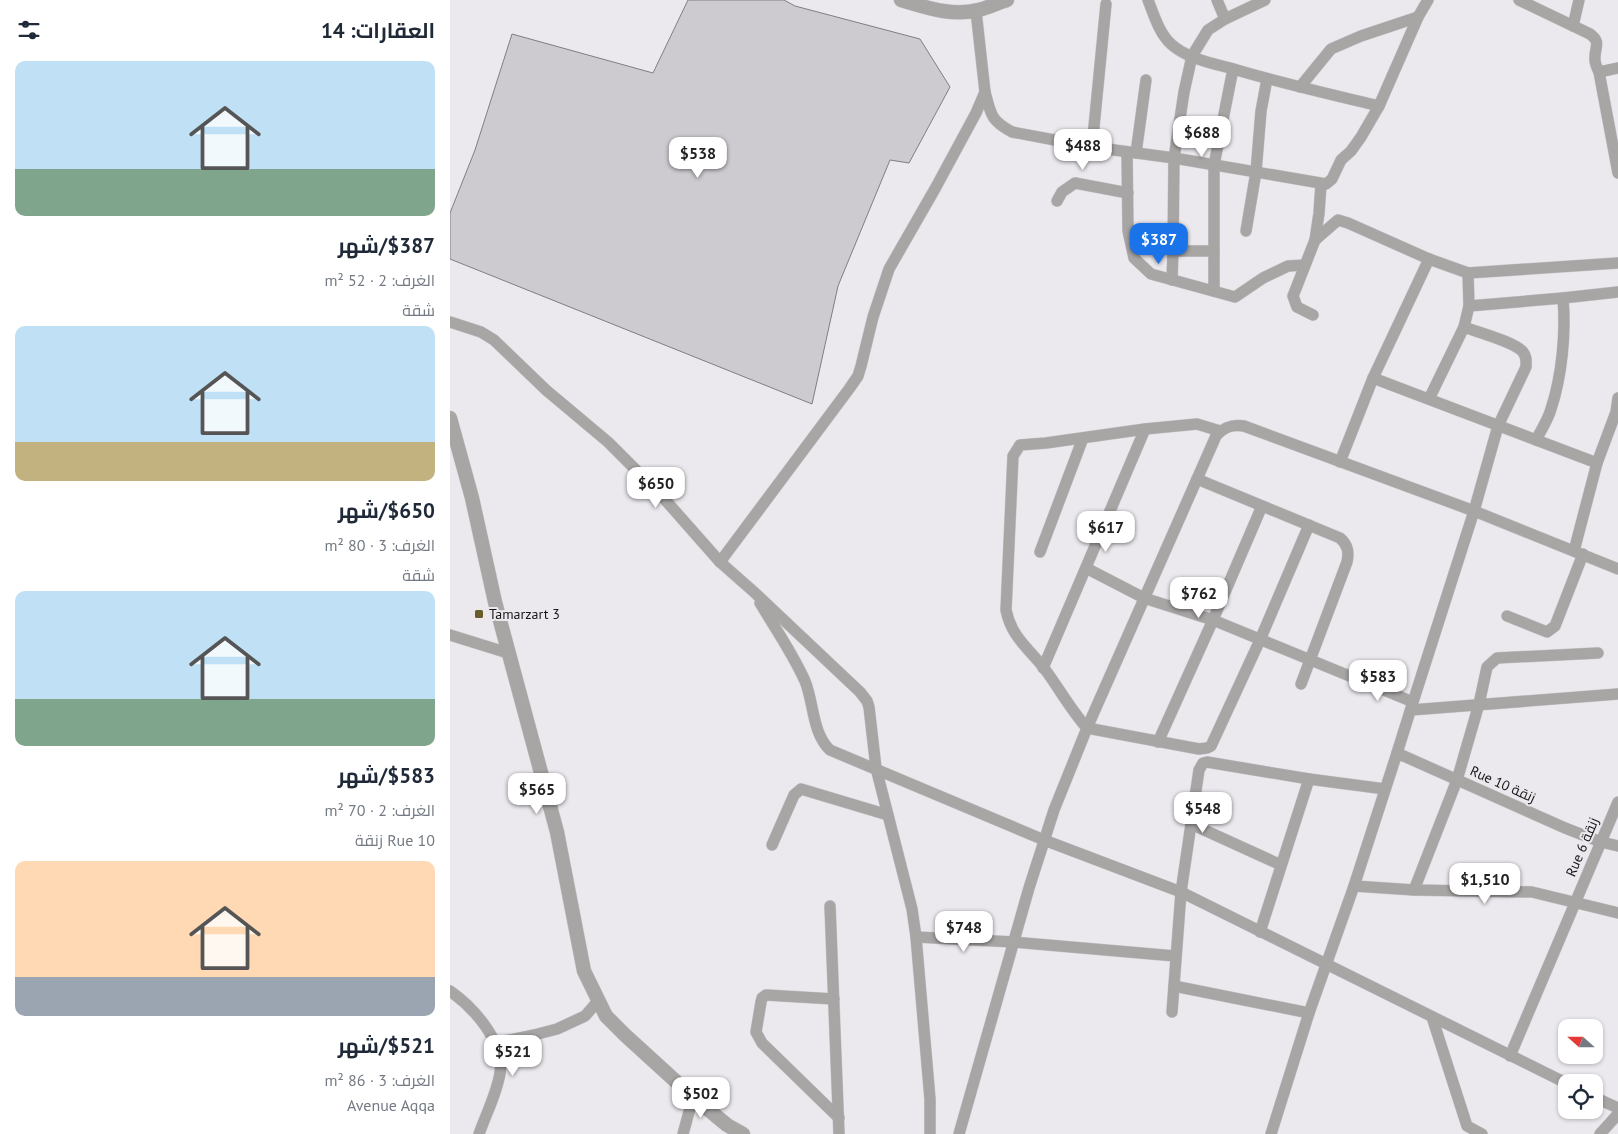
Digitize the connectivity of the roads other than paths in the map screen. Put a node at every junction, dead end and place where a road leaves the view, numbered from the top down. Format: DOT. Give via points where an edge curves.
graph roads {
  1 [pos="901,0"];
  2 [pos="1007,0"];
  3 [pos="1148,0"];
  4 [pos="1217,0"];
  5 [pos="1265,0"];
  6 [pos="1428,0"];
  7 [pos="1519,0"];
  8 [pos="1578,0"];
  9 [pos="1106,4"];
  10 [pos="928,5"];
  11 [pos="976,11"];
  12 [pos="1418,17"];
  13 [pos="1225,19"];
  14 [pos="1572,26"];
  15 [pos="1192,56"];
  16 [pos="1618,68"];
  17 [pos="1233,69"];
  18 [pos="1599,72"];
  19 [pos="1267,79"];
  20 [pos="1146,80"];
  21 [pos="1300,87"];
  22 [pos="986,92"];
  23 [pos="1379,106"];
  24 [pos="1092,147"];
  25 [pos="1132,153"];
  26 [pos="1174,158"];
  27 [pos="1214,165"];
  28 [pos="1617,166"];
  29 [pos="1256,172"];
  30 [pos="1321,184"];
  31 [pos="1128,193"];
  32 [pos="1057,201"];
  33 [pos="1246,231"];
  34 [pos="1315,240"];
  35 [pos="1173,251"];
  36 [pos="1214,251"];
  37 [pos="1429,259"];
  38 [pos="1618,263"];
  39 [pos="1305,265"];
  40 [pos="1468,273"];
  41 [pos="1172,280"];
  42 [pos="1214,291"];
  43 [pos="1618,292"];
  44 [pos="1563,298"];
  45 [pos="1469,306"];
  46 [pos="1313,315"];
  47 [pos="450,322"];
  48 [pos="1464,327"];
  49 [pos="1373,378"];
  50 [pos="1618,398"];
  51 [pos="1429,399"];
  52 [pos="450,418"];
  53 [pos="1498,426"];
  54 [pos="1145,429"];
  55 [pos="1220,431"];
  56 [pos="1083,438"];
  57 [pos="1536,440"];
  58 [pos="1340,462"];
  59 [pos="1597,463"];
  60 [pos="1197,479"];
  61 [pos="1262,506"];
  62 [pos="1474,511"];
  63 [pos="1309,525"];
  64 [pos="1040,552"];
  65 [pos="1578,553"];
  66 [pos="720,562"];
  67 [pos="1086,568"];
  68 [pos="1618,569"];
  69 [pos="754,592"];
  70 [pos="1144,598"];
  71 [pos="1507,616"];
  72 [pos="1213,620"];
  73 [pos="450,635"];
  74 [pos="1260,640"];
  75 [pos="1598,652"];
  76 [pos="508,653"];
  77 [pos="1310,661"];
  78 [pos="1043,668"];
  79 [pos="1301,684"];
  80 [pos="1618,694"];
  81 [pos="1479,704"];
  82 [pos="1412,706"];
  83 [pos="1087,728"];
  84 [pos="1158,742"];
  85 [pos="1397,753"];
  86 [pos="876,768"];
  87 [pos="1309,779"];
  88 [pos="1457,780"];
  89 [pos="1385,789"];
  90 [pos="1618,802"];
  91 [pos="888,815"];
  92 [pos="1191,824"];
  93 [pos="1044,840"];
  94 [pos="1600,842"];
  95 [pos="772,845"];
  96 [pos="1618,846"];
  97 [pos="1281,865"];
  98 [pos="1354,886"];
  99 [pos="1414,890"];
  100 [pos="1181,892"];
  101 [pos="1574,903"];
  102 [pos="830,906"];
  103 [pos="1618,913"];
  104 [pos="1260,932"];
  105 [pos="916,937"];
  106 [pos="1014,942"];
  107 [pos="1175,956"];
  108 [pos="1326,964"];
  109 [pos="1174,986"];
  110 [pos="450,992"];
  111 [pos="834,999"];
  112 [pos="598,1000"];
  113 [pos="1172,1012"];
  114 [pos="1309,1013"];
  115 [pos="1432,1017"];
  116 [pos="495,1042"];
  117 [pos="1510,1056"];
  118 [pos="1558,1079"];
  119 [pos="693,1097"];
  120 [pos="1603,1100"];
  121 [pos="1618,1108"];
  122 [pos="1618,1114"];
  123 [pos="839,1118"];
  124 [pos="1468,1130"];
  125 [pos="479,1134"];
  126 [pos="683,1134"];
  127 [pos="743,1134"];
  128 [pos="839,1134"];
  129 [pos="930,1134"];
  130 [pos="959,1134"];
  131 [pos="1271,1134"];
  132 [pos="1482,1134"];
  133 [pos="1600,1134"];
  1 -- 10 [label="street"];
  2 -- 11 [label="street"];
  3 -- 15 [label="street" via="1165,38 1172,46"];
  4 -- 13 [label="street"];
  5 -- 13 [label="street"];
  6 -- 12 [label="street"];
  7 -- 14 [label="street"];
  8 -- 14 [label="street"];
  9 -- 24 [label="street"];
  10 -- 11 [label="street" via="945,12"];
  11 -- 22 [label="street"];
  12 -- 21 [label="street" via="1331,49"];
  12 -- 23 [label="street"];
  13 -- 15 [label="street" via="1208,30"];
  14 -- 18 [label="street" via="1596,40 1595,62"];
  15 -- 17 [label="street"];
  15 -- 26 [label="street"];
  16 -- 18 [label="street"];
  17 -- 19 [label="street"];
  17 -- 27 [label="street"];
  18 -- 28 [label="street"];
  19 -- 21 [label="street"];
  19 -- 29 [label="street"];
  20 -- 25 [label="street"];
  21 -- 23 [label="street"];
  22 -- 24 [label="street" via="991,116 1012,132"];
  22 -- 66 [label="street" via="889,269 858,376"];
  23 -- 30 [label="street" via="1356,145 1341,160 1332,179"];
  24 -- 25 [label="street"];
  25 -- 26 [label="street"];
  25 -- 31 [label="street"];
  26 -- 27 [label="street"];
  26 -- 35 [label="street"];
  27 -- 29 [label="street"];
  27 -- 36 [label="street"];
  29 -- 30 [label="street"];
  29 -- 33 [label="street"];
  30 -- 34 [label="street"];
  31 -- 32 [label="street" via="1076,183 1062,192"];
  31 -- 41 [label="street" via="1128,231 1134,258 1151,274"];
  34 -- 37 [label="street" via="1338,220"];
  34 -- 39 [label="street"];
  35 -- 36 [label="street"];
  35 -- 41 [label="street"];
  36 -- 42 [label="street"];
  37 -- 40 [label="street"];
  37 -- 49 [label="street"];
  38 -- 40 [label="street"];
  39 -- 42 [label="street" via="1279,270 1235,297"];
  39 -- 46 [label="street" via="1293,296 1296,307"];
  40 -- 45 [label="street"];
  41 -- 42 [label="street"];
  43 -- 44 [label="street"];
  44 -- 45 [label="street"];
  44 -- 57 [label="street" via="1565,316 1558,380 1551,410"];
  45 -- 48 [label="street"];
  47 -- 66 [label="street" via="480,332 506,350 546,390 608,442 660,494"];
  48 -- 51 [label="street"];
  48 -- 53 [label="street" via="1515,346 1524,354 1526,367"];
  49 -- 51 [label="street"];
  49 -- 58 [label="street"];
  50 -- 59 [label="street"];
  51 -- 53 [label="street"];
  52 -- 76 [label="street"];
  53 -- 57 [label="street"];
  53 -- 62 [label="street"];
  54 -- 55 [label="street" via="1197,424"];
  54 -- 56 [label="street"];
  54 -- 67 [label="street"];
  55 -- 58 [label="street" via="1244,426"];
  55 -- 60 [label="street"];
  56 -- 64 [label="street"];
  56 -- 78 [label="street" via="1020,445 1013,456 1006,610 1014,633"];
  57 -- 59 [label="street"];
  58 -- 62 [label="street"];
  59 -- 65 [label="street"];
  60 -- 61 [label="street"];
  60 -- 70 [label="street"];
  61 -- 63 [label="street"];
  61 -- 72 [label="street"];
  62 -- 65 [label="street"];
  62 -- 82 [label="street"];
  63 -- 74 [label="street"];
  63 -- 77 [label="street" via="1340,538 1348,551 1347,562"];
  65 -- 68 [label="street"];
  65 -- 71 [label="street" via="1555,626 1547,632"];
  66 -- 69 [label="street"];
  67 -- 70 [label="street"];
  67 -- 78 [label="street"];
  69 -- 86 [label="street" via="867,701"];
  69 -- 86 [label="street" via="804,680 823,743 830,750"];
  70 -- 72 [label="street"];
  70 -- 83 [label="street"];
  72 -- 74 [label="street"];
  72 -- 84 [label="street"];
  73 -- 76 [label="street"];
  74 -- 77 [label="street"];
  74 -- 84 [label="street" via="1210,746 1199,750"];
  75 -- 81 [label="street" via="1497,658 1487,667"];
  76 -- 112 [label="street" via="557,832 584,971"];
  77 -- 79 [label="street"];
  77 -- 82 [label="street"];
  78 -- 83 [label="street"];
  80 -- 81 [label="street"];
  81 -- 82 [label="street"];
  81 -- 88 [label="street"];
  82 -- 85 [label="street"];
  83 -- 84 [label="street"];
  83 -- 93 [label="street"];
  85 -- 88 [label="street, Rue 10 زنقة"];
  85 -- 89 [label="street"];
  86 -- 91 [label="street"];
  86 -- 93 [label="street"];
  87 -- 89 [label="street"];
  87 -- 92 [label="street" via="1203,763 1199,770"];
  87 -- 97 [label="street"];
  88 -- 94 [label="street, Rue 10 زنقة"];
  88 -- 99 [label="street"];
  89 -- 98 [label="street"];
  90 -- 94 [label="street, Rue 6 زنقة"];
  91 -- 95 [label="street" via="801,789 794,795"];
  91 -- 105 [label="street"];
  92 -- 97 [label="street"];
  92 -- 100 [label="street"];
  93 -- 100 [label="street"];
  93 -- 106 [label="street"];
  94 -- 96 [label="street, Rue 10 زنقة"];
  94 -- 101 [label="street, Rue 6 زنقة"];
  97 -- 104 [label="street"];
  98 -- 99 [label="street"];
  98 -- 108 [label="street"];
  99 -- 101 [label="street" via="1532,892"];
  100 -- 104 [label="street"];
  100 -- 107 [label="street"];
  101 -- 103 [label="street"];
  101 -- 117 [label="street, Rue 6 زنقة"];
  102 -- 111 [label="street"];
  104 -- 108 [label="street"];
  105 -- 106 [label="street"];
  105 -- 129 [label="street"];
  106 -- 107 [label="street"];
  106 -- 130 [label="street"];
  107 -- 109 [label="street"];
  108 -- 114 [label="street"];
  108 -- 115 [label="street"];
  109 -- 113 [label="street"];
  109 -- 114 [label="street"];
  110 -- 116 [label="street" via="484,1022"];
  111 -- 123 [label="street"];
  111 -- 123 [label="street" via="766,995 761,1002 756,1032 762,1043"];
  112 -- 116 [label="street" via="585,1016 557,1029"];
  112 -- 119 [label="street" via="606,1016"];
  114 -- 131 [label="street"];
  115 -- 117 [label="street"];
  115 -- 124 [label="street"];
  116 -- 125 [label="street" via="501,1071"];
  117 -- 118 [label="street"];
  119 -- 126 [label="street"];
  119 -- 127 [label="street"];
  120 -- 121 [label="street"];
  122 -- 133 [label="street"];
  123 -- 128 [label="street"];
  124 -- 132 [label="street"];
}
